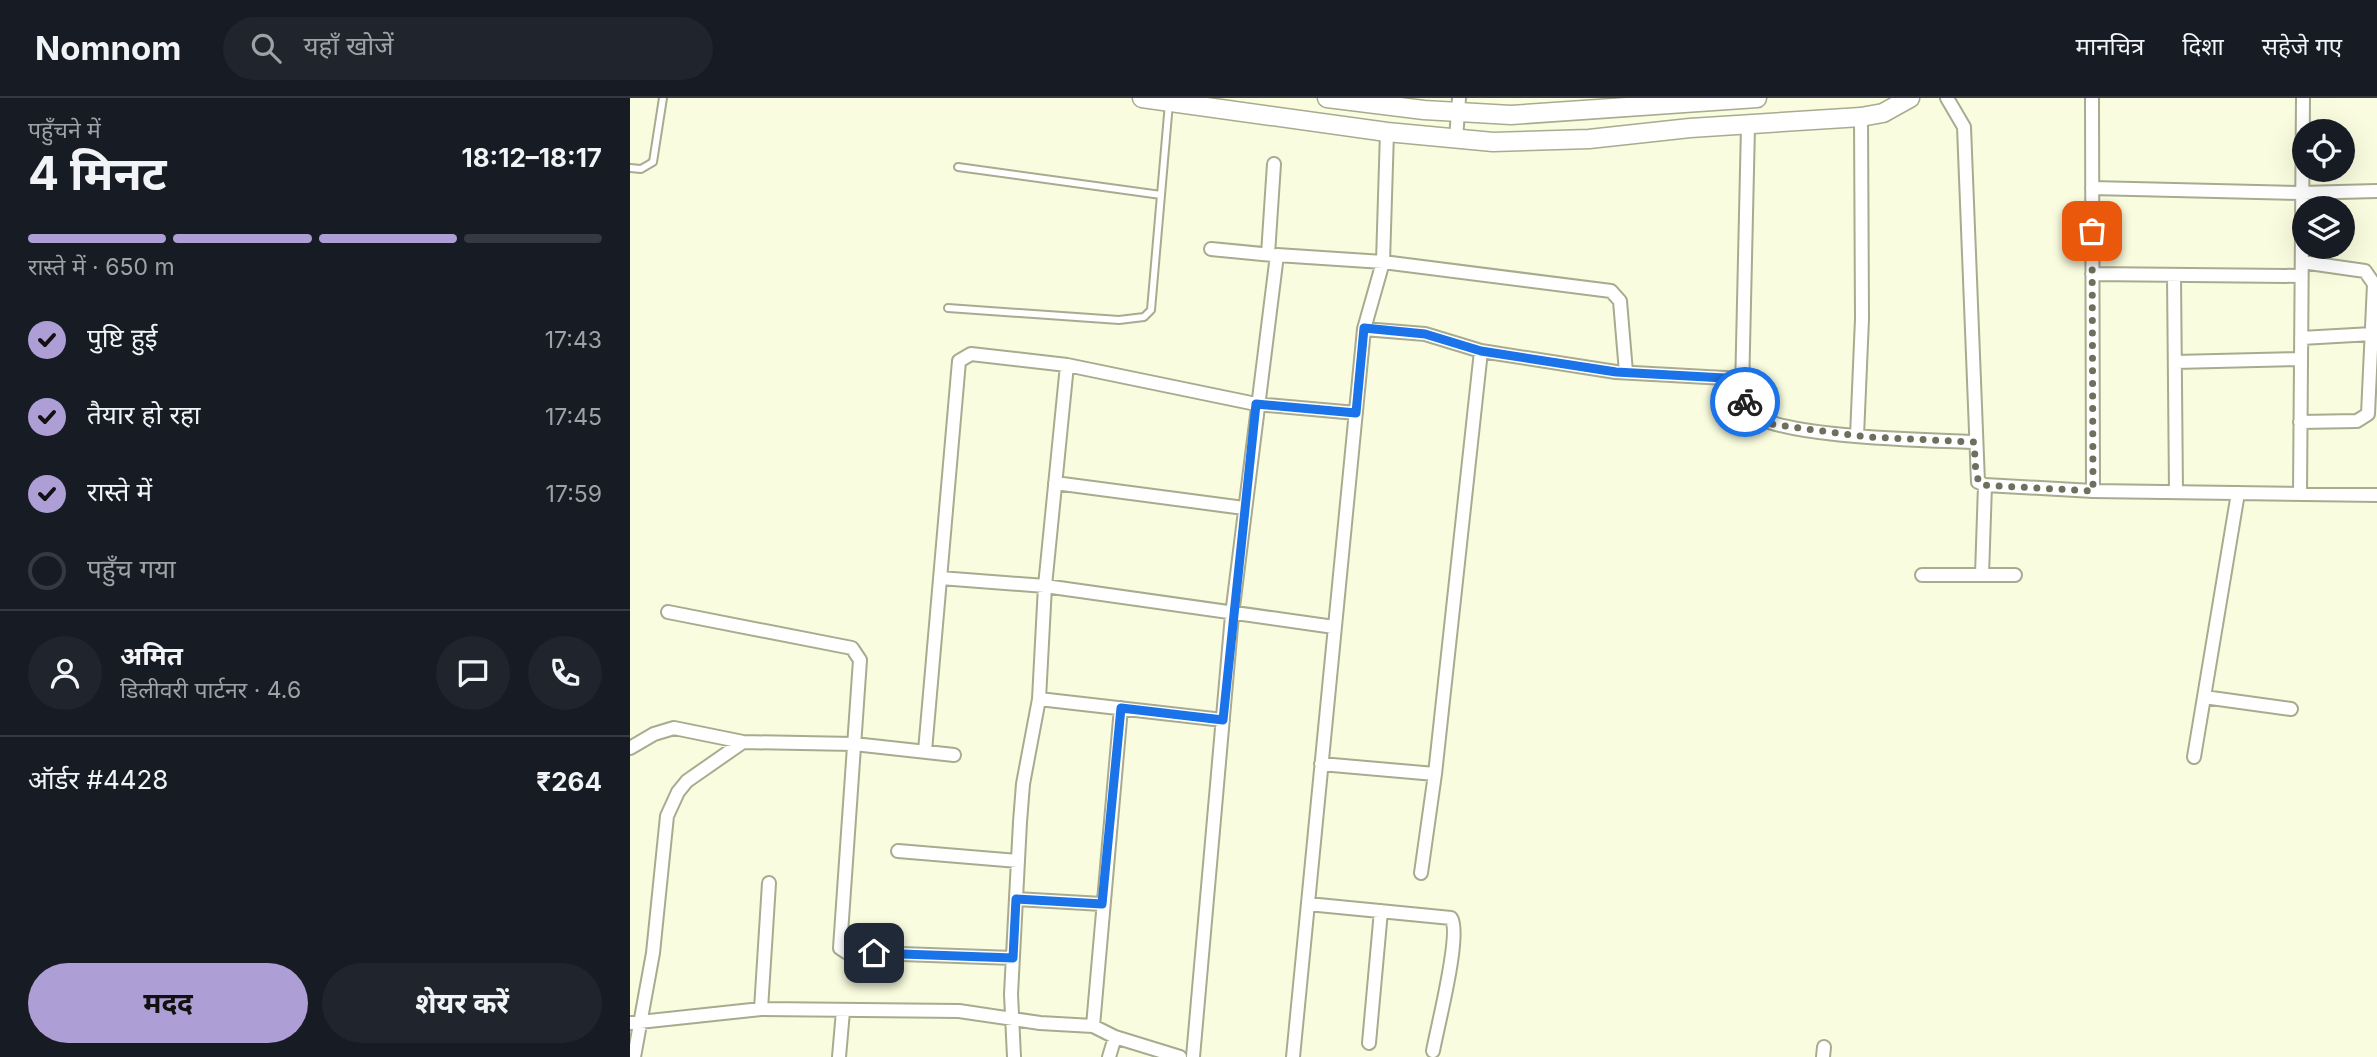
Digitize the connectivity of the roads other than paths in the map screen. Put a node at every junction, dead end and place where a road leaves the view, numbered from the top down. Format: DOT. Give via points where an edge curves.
graph roads {
  1 [pos="663,98"];
  2 [pos="1142,98"];
  3 [pos="1327,98"];
  4 [pos="1757,98"];
  5 [pos="1910,98"];
  6 [pos="1947,98"];
  7 [pos="2092,98"];
  8 [pos="2303,98"];
  9 [pos="1169,101"];
  10 [pos="1459,105"];
  11 [pos="1861,117"];
  12 [pos="1748,126"];
  13 [pos="1387,131"];
  14 [pos="1456,138"];
  15 [pos="1274,164"];
  16 [pos="958,167"];
  17 [pos="630,168"];
  18 [pos="2092,188"];
  19 [pos="2377,191"];
  20 [pos="2301,193"];
  21 [pos="1161,195"];
  22 [pos="1211,249"];
  23 [pos="1272,255"];
  24 [pos="1382,262"];
  25 [pos="2302,262"];
  26 [pos="2092,274"];
  27 [pos="2174,276"];
  28 [pos="2301,276"];
  29 [pos="948,308"];
  30 [pos="1364,328"];
  31 [pos="2372,334"];
  32 [pos="2301,338"];
  33 [pos="1481,351"];
  34 [pos="2301,359"];
  35 [pos="2175,362"];
  36 [pos="1067,365"];
  37 [pos="1626,373"];
  38 [pos="1743,379"];
  39 [pos="1256,404"];
  40 [pos="1356,413"];
  41 [pos="2300,422"];
  42 [pos="1857,436"];
  43 [pos="1974,442"];
  44 [pos="1055,483"];
  45 [pos="1985,485"];
  46 [pos="2093,491"];
  47 [pos="2176,492"];
  48 [pos="2238,493"];
  49 [pos="2300,494"];
  50 [pos="2377,495"];
  51 [pos="1244,508"];
  52 [pos="1922,575"];
  53 [pos="1982,575"];
  54 [pos="2015,575"];
  55 [pos="940,578"];
  56 [pos="1045,586"];
  57 [pos="668,612"];
  58 [pos="1232,615"];
  59 [pos="1334,627"];
  60 [pos="2204,697"];
  61 [pos="1039,699"];
  62 [pos="1121,708"];
  63 [pos="2291,709"];
  64 [pos="1223,720"];
  65 [pos="743,742"];
  66 [pos="854,744"];
  67 [pos="630,748"];
  68 [pos="925,751"];
  69 [pos="954,755"];
  70 [pos="2194,757"];
  71 [pos="1321,764"];
  72 [pos="1435,774"];
  73 [pos="898,851"];
  74 [pos="1017,861"];
  75 [pos="1420,873"];
  76 [pos="769,883"];
  77 [pos="1016,899"];
  78 [pos="1102,904"];
  79 [pos="1308,904"];
  80 [pos="1381,911"];
  81 [pos="1013,958"];
  82 [pos="761,1009"];
  83 [pos="843,1011"];
  84 [pos="1014,1019"];
  85 [pos="635,1023"];
  86 [pos="1093,1026"];
  87 [pos="1115,1037"];
  88 [pos="1369,1043"];
  89 [pos="1433,1051"];
  90 [pos="634,1057"];
  91 [pos="839,1057"];
  92 [pos="1014,1057"];
  93 [pos="1109,1057"];
  94 [pos="1180,1057"];
  95 [pos="1193,1057"];
  96 [pos="1293,1057"];
  1 -- 17 [label="lane" via="653,162 641,169"];
  2 -- 9 [label="street"];
  3 -- 10 [label="street"];
  4 -- 10 [label="street" via="1551,114"];
  5 -- 11 [label="street" via="1883,113"];
  6 -- 43 [label="street" via="1964,127"];
  7 -- 18 [label="street"];
  8 -- 20 [label="street"];
  9 -- 13 [label="street"];
  9 -- 21 [label="lane"];
  10 -- 14 [label="street"];
  11 -- 12 [label="street"];
  11 -- 42 [label="street" via="1862,319"];
  12 -- 14 [label="street" via="1521,143"];
  12 -- 38 [label="street"];
  13 -- 14 [label="street"];
  13 -- 24 [label="street"];
  15 -- 23 [label="street"];
  16 -- 21 [label="lane"];
  18 -- 20 [label="street"];
  18 -- 26 [label="street"];
  19 -- 20 [label="street"];
  20 -- 25 [label="street"];
  21 -- 29 [label="lane" via="1151,310 1144,317 1119,320"];
  22 -- 23 [label="street"];
  23 -- 24 [label="street"];
  23 -- 39 [label="street"];
  24 -- 30 [label="street"];
  24 -- 37 [label="street" via="1611,291 1620,301"];
  25 -- 28 [label="street"];
  25 -- 31 [label="street" via="2370,275 2374,284"];
  26 -- 27 [label="street"];
  26 -- 46 [label="street"];
  27 -- 28 [label="street"];
  27 -- 35 [label="street"];
  28 -- 32 [label="street"];
  30 -- 33 [label="street" via="1425,334"];
  30 -- 40 [label="street"];
  31 -- 32 [label="street"];
  31 -- 41 [label="street" via="2366,417"];
  32 -- 34 [label="street"];
  33 -- 37 [label="street"];
  33 -- 72 [label="street"];
  34 -- 35 [label="street"];
  34 -- 41 [label="street"];
  35 -- 47 [label="street"];
  36 -- 39 [label="street"];
  36 -- 44 [label="street"];
  36 -- 55 [label="street" via="971,354 959,360"];
  37 -- 38 [label="street"];
  38 -- 42 [label="street" via="1745,402 1755,418"];
  39 -- 40 [label="street"];
  39 -- 51 [label="street"];
  40 -- 59 [label="street"];
  41 -- 49 [label="street"];
  42 -- 43 [label="street"];
  43 -- 45 [label="street" via="1976,475"];
  44 -- 51 [label="street"];
  44 -- 56 [label="street"];
  45 -- 46 [label="street"];
  45 -- 53 [label="street"];
  46 -- 47 [label="street"];
  47 -- 48 [label="street"];
  48 -- 49 [label="street"];
  48 -- 60 [label="street"];
  49 -- 50 [label="street"];
  51 -- 58 [label="street"];
  52 -- 53 [label="street"];
  53 -- 54 [label="street"];
  55 -- 56 [label="street"];
  55 -- 68 [label="street"];
  56 -- 58 [label="street"];
  56 -- 61 [label="street"];
  57 -- 66 [label="street" via="852,648 860,660"];
  58 -- 59 [label="street"];
  58 -- 64 [label="street"];
  59 -- 71 [label="street"];
  60 -- 63 [label="street"];
  60 -- 70 [label="street"];
  61 -- 62 [label="street"];
  61 -- 74 [label="street" via="1023,784"];
  62 -- 64 [label="street"];
  62 -- 78 [label="street"];
  64 -- 95 [label="street"];
  65 -- 66 [label="street"];
  65 -- 67 [label="street" via="674,728"];
  65 -- 85 [label="street" via="687,780 667,816 653,953"];
  66 -- 68 [label="street"];
  66 -- 81 [label="street" via="840,948 846,953"];
  68 -- 69 [label="street"];
  71 -- 72 [label="street"];
  71 -- 79 [label="street"];
  72 -- 75 [label="street"];
  73 -- 74 [label="street"];
  74 -- 77 [label="street"];
  76 -- 82 [label="street"];
  77 -- 78 [label="street"];
  77 -- 81 [label="street"];
  78 -- 86 [label="street"];
  79 -- 80 [label="street"];
  79 -- 96 [label="street"];
  80 -- 88 [label="street"];
  80 -- 89 [label="street" via="1445,915 1454,922"];
  81 -- 84 [label="street"];
  82 -- 83 [label="street"];
  82 -- 85 [label="street"];
  83 -- 84 [label="street" via="959,1011"];
  83 -- 91 [label="street"];
  84 -- 86 [label="street"];
  84 -- 92 [label="street"];
  85 -- 90 [label="street"];
  86 -- 87 [label="street"];
  87 -- 93 [label="street"];
  87 -- 94 [label="street"];
}
